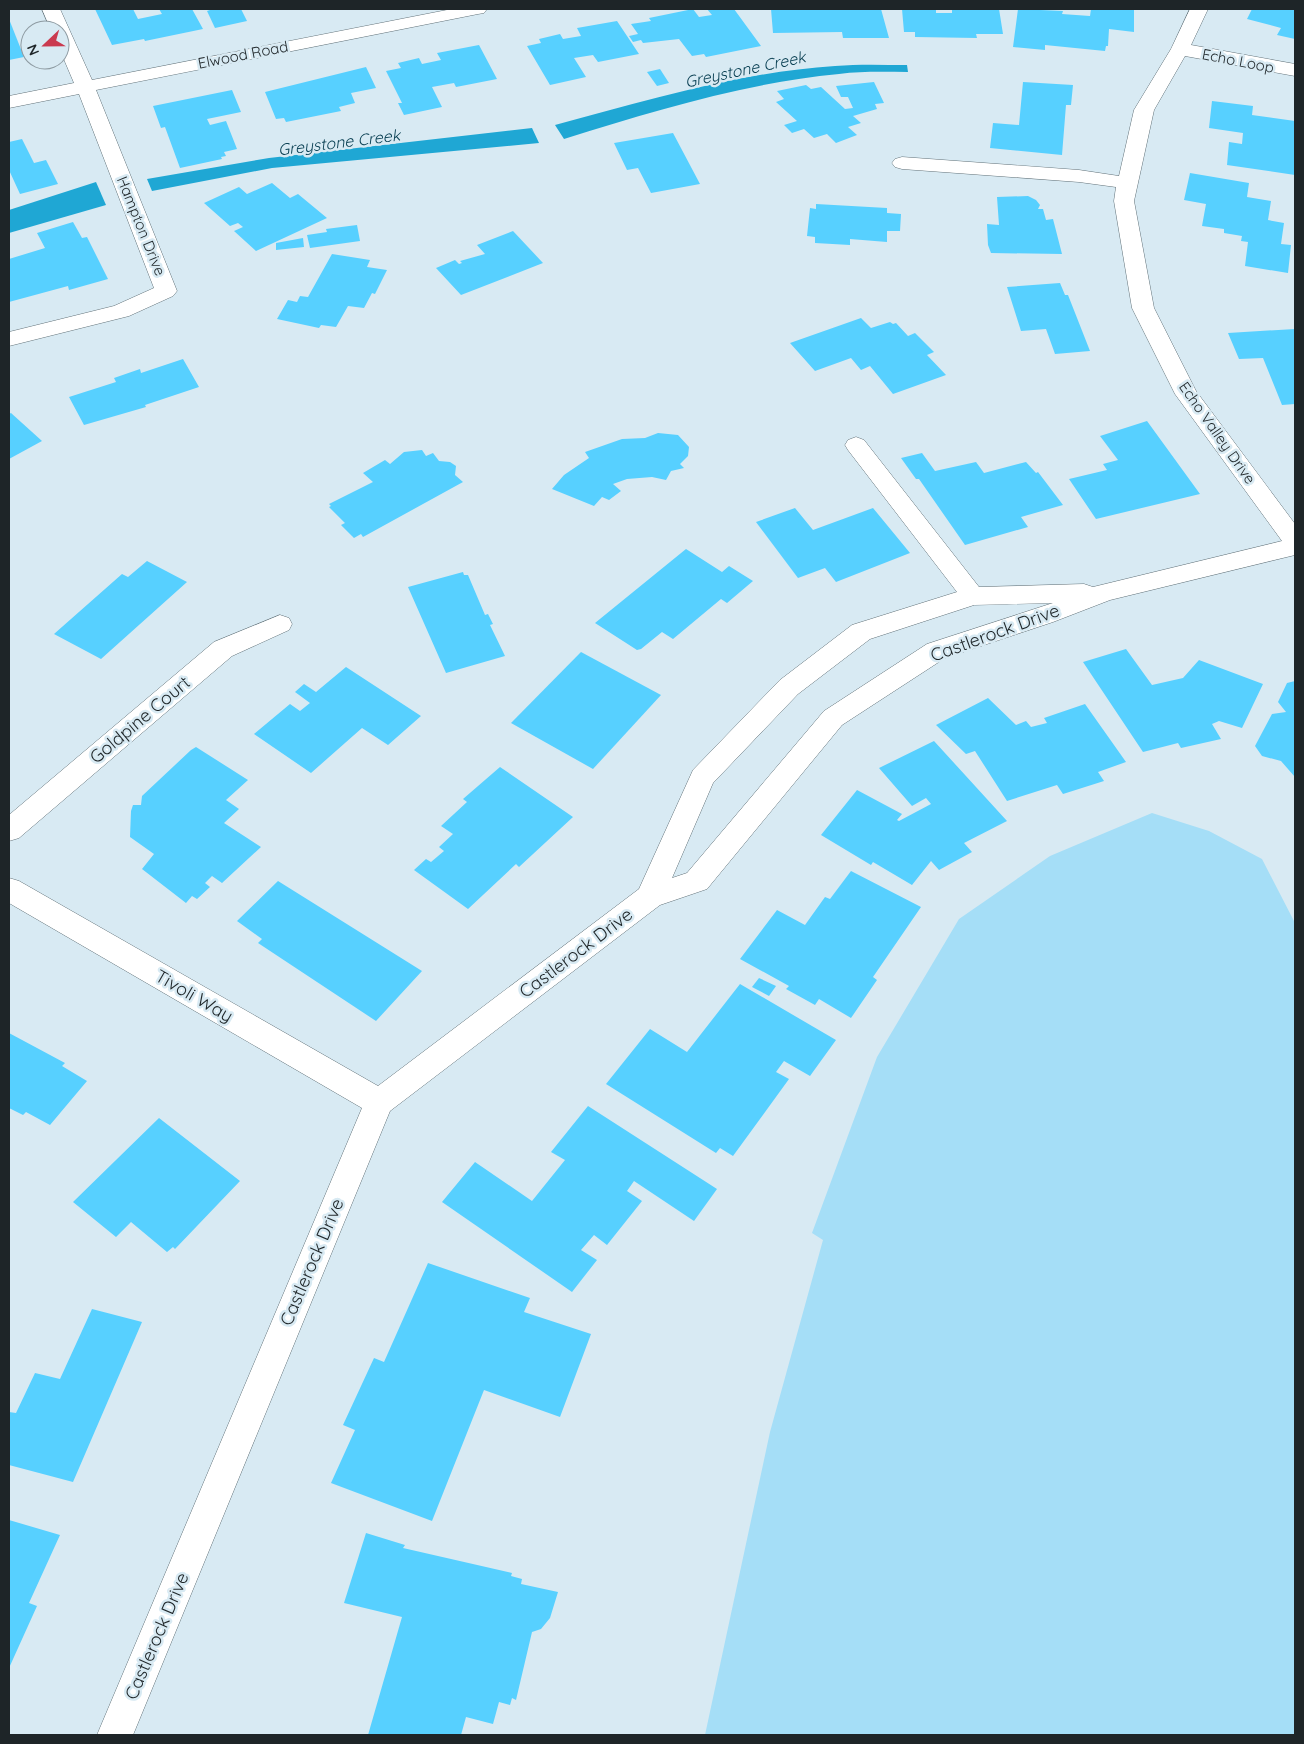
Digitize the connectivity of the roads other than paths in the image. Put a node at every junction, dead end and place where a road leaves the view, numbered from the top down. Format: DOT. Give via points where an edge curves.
graph roads {
  1 [pos="52,9"];
  2 [pos="478,9"];
  3 [pos="1199,9"];
  4 [pos="1180,49"];
  5 [pos="1295,70"];
  6 [pos="85,86"];
  7 [pos="9,102"];
  8 [pos="902,163"];
  9 [pos="1127,183"];
  10 [pos="9,339"];
  11 [pos="856,445"];
  12 [pos="1295,541"];
  13 [pos="1295,547"];
  14 [pos="1105,592"];
  15 [pos="973,596"];
  16 [pos="280,624"];
  17 [pos="9,830"];
  18 [pos="9,889"];
  19 [pos="650,897"];
  20 [pos="379,1102"];
  21 [pos="115,1735"];
  1 -- 6 [label="street, Hampton Drive"];
  2 -- 6 [label="street, Elwood Road"];
  3 -- 4 [label="street, Echo Valley Drive"];
  4 -- 5 [label="street, Echo Loop"];
  4 -- 9 [label="street, Echo Valley Drive" via="1144,110"];
  6 -- 7 [label="street, Elwood Road"];
  6 -- 10 [label="street, Hampton Drive" via="166,291 121,311"];
  8 -- 9 [label="street" via="1080,176"];
  9 -- 12 [label="street, Echo Valley Drive" via="1124,201 1144,311 1186,394"];
  11 -- 15 [label="street"];
  13 -- 14 [label="street, Castlerock Drive"];
  14 -- 15 [label="street, Castlerock Drive"];
  14 -- 19 [label="street, Castlerock Drive" via="936,652 833,718 697,881"];
  15 -- 19 [label="street, Castlerock Drive" via="862,632 789,687 702,777"];
  16 -- 17 [label="street, Goldpine Court" via="224,649"];
  18 -- 20 [label="street, Tivoli Way"];
  19 -- 20 [label="street, Castlerock Drive"];
  20 -- 21 [label="street, Castlerock Drive"];
}
